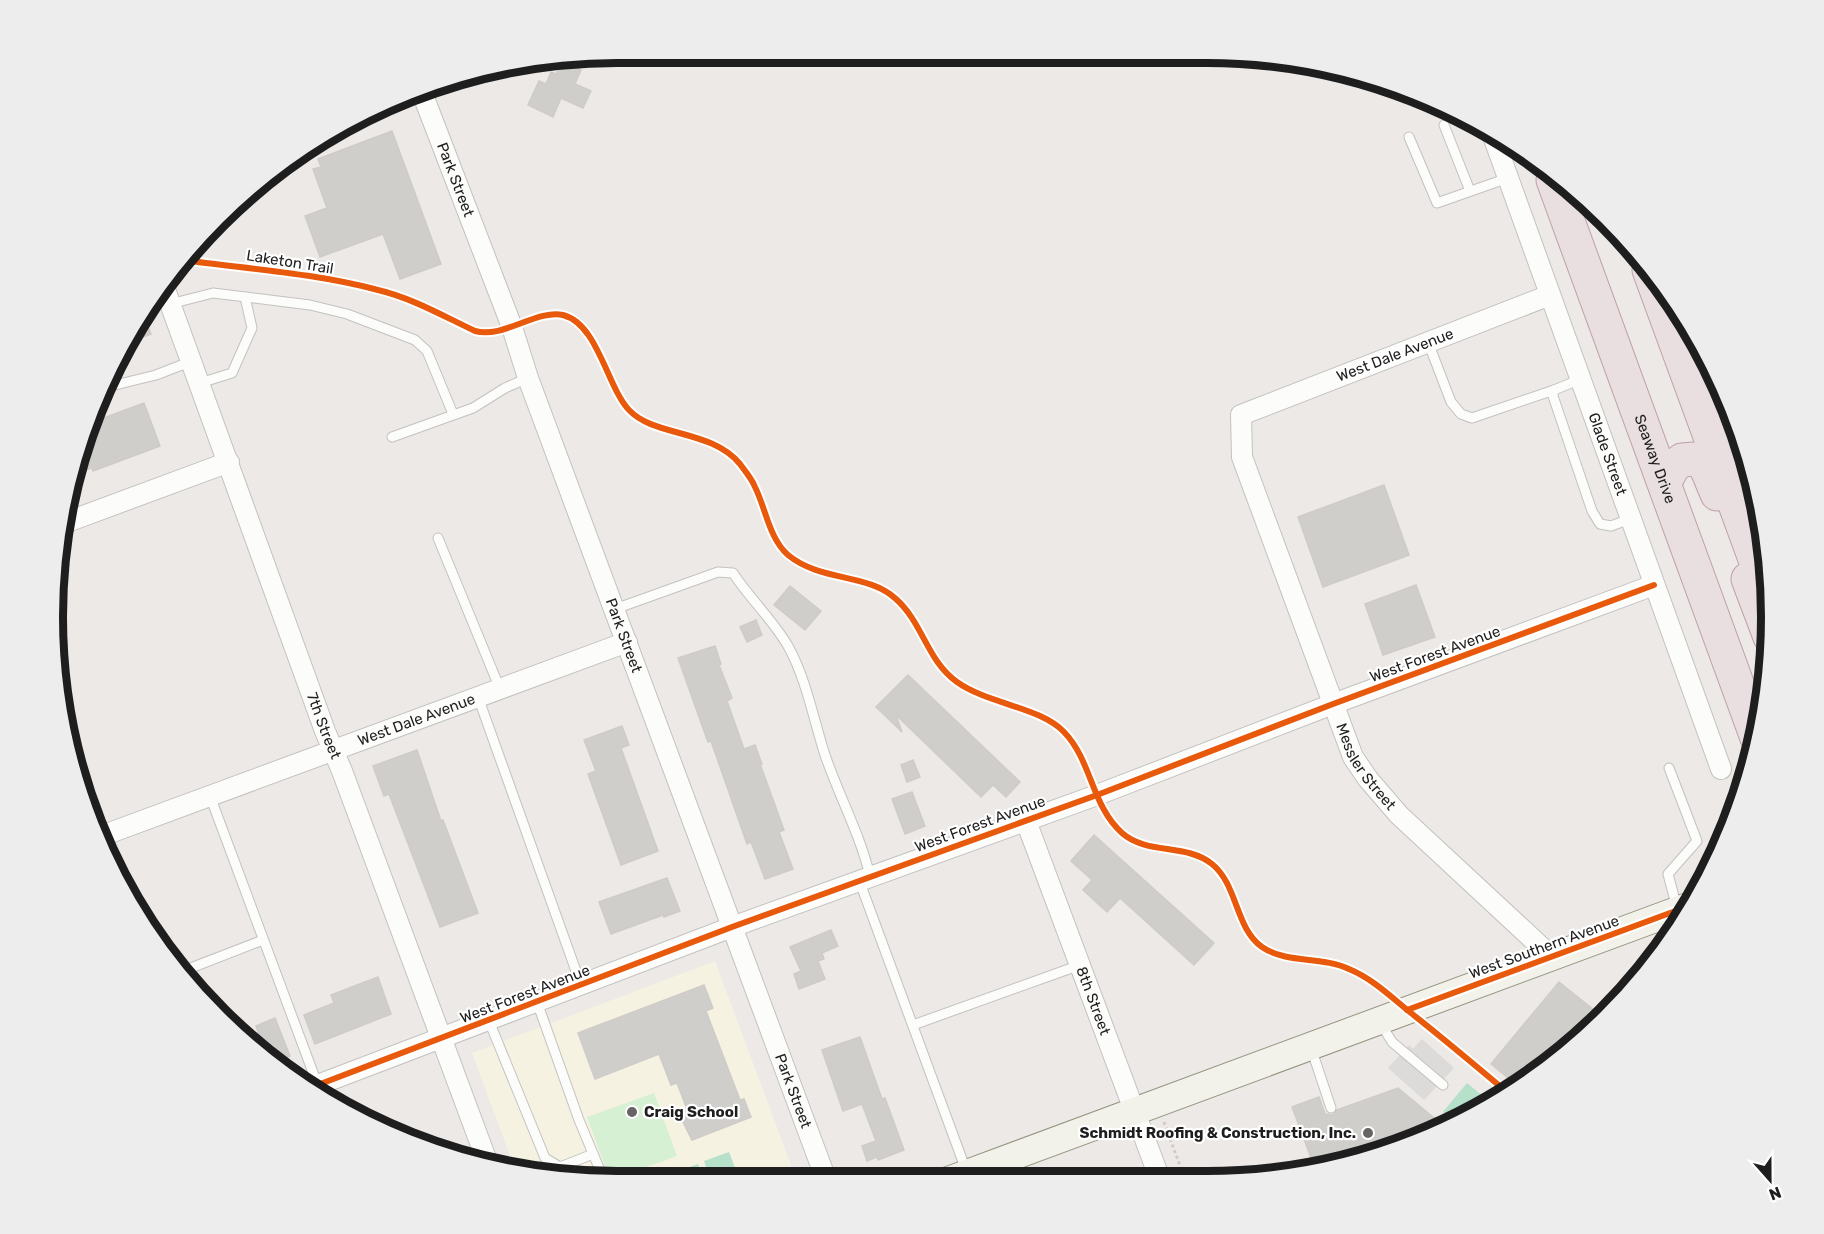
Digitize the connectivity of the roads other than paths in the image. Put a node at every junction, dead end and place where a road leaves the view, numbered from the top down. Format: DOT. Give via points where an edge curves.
graph roads {
  1 [pos="424,98"];
  2 [pos="1444,125"];
  3 [pos="1409,137"];
  4 [pos="1496,144"];
  5 [pos="1508,178"];
  6 [pos="1555,186"];
  7 [pos="1470,191"];
  8 [pos="167,294"];
  9 [pos="1550,295"];
  10 [pos="1658,296"];
  11 [pos="245,297"];
  12 [pos="170,304"];
  13 [pos="1428,342"];
  14 [pos="192,361"];
  15 [pos="528,378"];
  16 [pos="1581,379"];
  17 [pos="200,383"];
  18 [pos="114,385"];
  19 [pos="1554,390"];
  20 [pos="453,414"];
  21 [pos="1241,415"];
  22 [pos="392,437"];
  23 [pos="229,462"];
  24 [pos="1665,482"];
  25 [pos="1630,519"];
  26 [pos="72,520"];
  27 [pos="438,538"];
  28 [pos="1759,569"];
  29 [pos="1654,585"];
  30 [pos="615,609"];
  31 [pos="1761,613"];
  32 [pos="627,642"];
  33 [pos="500,689"];
  34 [pos="478,697"];
  35 [pos="1333,704"];
  36 [pos="1751,721"];
  37 [pos="334,750"];
  38 [pos="1669,768"];
  39 [pos="1721,770"];
  40 [pos="210,796"];
  41 [pos="1026,820"];
  42 [pos="107,834"];
  43 [pos="865,878"];
  44 [pos="1682,903"];
  45 [pos="1677,911"];
  46 [pos="732,927"];
  47 [pos="263,940"];
  48 [pos="1552,957"];
  49 [pos="1080,965"];
  50 [pos="189,969"];
  51 [pos="581,985"];
  52 [pos="537,1002"];
  53 [pos="1379,1020"];
  54 [pos="489,1021"];
  55 [pos="913,1025"];
  56 [pos="441,1039"];
  57 [pos="1310,1046"];
  58 [pos="316,1082"];
  59 [pos="320,1085"];
  60 [pos="1443,1085"];
  61 [pos="1146,1107"];
  62 [pos="1331,1108"];
  63 [pos="484,1154"];
  64 [pos="593,1154"];
  65 [pos="600,1171"];
  66 [pos="823,1171"];
  67 [pos="954,1171"];
  68 [pos="972,1171"];
  69 [pos="1159,1171"];
  1 -- 15 [label="street, Park Street"];
  2 -- 7 [label="lane"];
  3 -- 7 [label="lane" via="1437,203"];
  4 -- 5 [label="street, Glade Street"];
  5 -- 7 [label="lane"];
  5 -- 9 [label="street, Glade Street"];
  6 -- 24 [label="highway, Seaway Drive"];
  8 -- 12 [label="street, 7th Street"];
  9 -- 13 [label="street, West Dale Avenue"];
  9 -- 16 [label="street, Glade Street"];
  10 -- 28 [label="highway"];
  11 -- 12 [label="lane" via="213,292"];
  11 -- 17 [label="lane" via="252,328 232,373"];
  11 -- 20 [label="lane" via="310,304 415,340 427,351"];
  12 -- 14 [label="street, 7th Street"];
  13 -- 19 [label="lane" via="1451,402 1461,414 1472,417"];
  13 -- 21 [label="street, West Dale Avenue"];
  14 -- 17 [label="street, 7th Street"];
  14 -- 18 [label="lane"];
  15 -- 20 [label="lane" via="473,408"];
  15 -- 30 [label="street, Park Street"];
  16 -- 19 [label="lane"];
  16 -- 25 [label="street, Glade Street"];
  17 -- 23 [label="street, 7th Street"];
  19 -- 25 [label="lane" via="1592,511 1600,524 1611,526"];
  20 -- 22 [label="lane"];
  21 -- 35 [label="street, Messler Street" via="1242,458"];
  23 -- 26 [label="street"];
  23 -- 37 [label="street, 7th Street"];
  24 -- 31 [label="highway" via="1682,460 1694,459 1705,465"];
  24 -- 36 [label="highway, Seaway Drive"];
  25 -- 29 [label="street, Glade Street"];
  27 -- 33 [label="lane"];
  29 -- 35 [label="street, West Forest Avenue"];
  29 -- 39 [label="street, Glade Street"];
  30 -- 32 [label="street, Park Street"];
  30 -- 43 [label="lane" via="718,572 733,573 790,648 826,757 856,830"];
  32 -- 33 [label="street, West Dale Avenue"];
  32 -- 46 [label="street, Park Street"];
  33 -- 34 [label="street, West Dale Avenue"];
  34 -- 37 [label="street, West Dale Avenue"];
  34 -- 51 [label="lane"];
  35 -- 41 [label="street, West Forest Avenue"];
  35 -- 48 [label="street, Messler Street" via="1353,757 1399,815"];
  37 -- 40 [label="street, West Dale Avenue"];
  37 -- 56 [label="street, 7th Street"];
  38 -- 44 [label="lane" via="1697,841 1668,874"];
  40 -- 42 [label="street, West Dale Avenue"];
  40 -- 47 [label="lane"];
  41 -- 43 [label="street, West Forest Avenue"];
  41 -- 49 [label="street, 8th Street"];
  43 -- 46 [label="street, West Forest Avenue"];
  43 -- 55 [label="lane"];
  45 -- 48 [label="street, West Southern Avenue"];
  46 -- 51 [label="street, West Forest Avenue"];
  46 -- 66 [label="street, Park Street"];
  47 -- 50 [label="lane"];
  47 -- 58 [label="lane"];
  48 -- 53 [label="street, West Southern Avenue"];
  49 -- 55 [label="lane"];
  49 -- 61 [label="street, 8th Street"];
  51 -- 52 [label="street, West Forest Avenue"];
  52 -- 54 [label="street, West Forest Avenue"];
  52 -- 64 [label="lane"];
  53 -- 57 [label="street, West Southern Avenue"];
  53 -- 60 [label="lane" via="1392,1042"];
  54 -- 56 [label="street, West Forest Avenue"];
  54 -- 64 [label="lane" via="545,1158 560,1167"];
  55 -- 67 [label="lane"];
  56 -- 59 [label="street, West Forest Avenue"];
  56 -- 63 [label="street, 7th Street"];
  57 -- 61 [label="street, West Southern Avenue"];
  57 -- 62 [label="lane"];
  61 -- 68 [label="street, West Southern Avenue"];
  61 -- 69 [label="street, 8th Street"];
  64 -- 65 [label="lane"];
}
